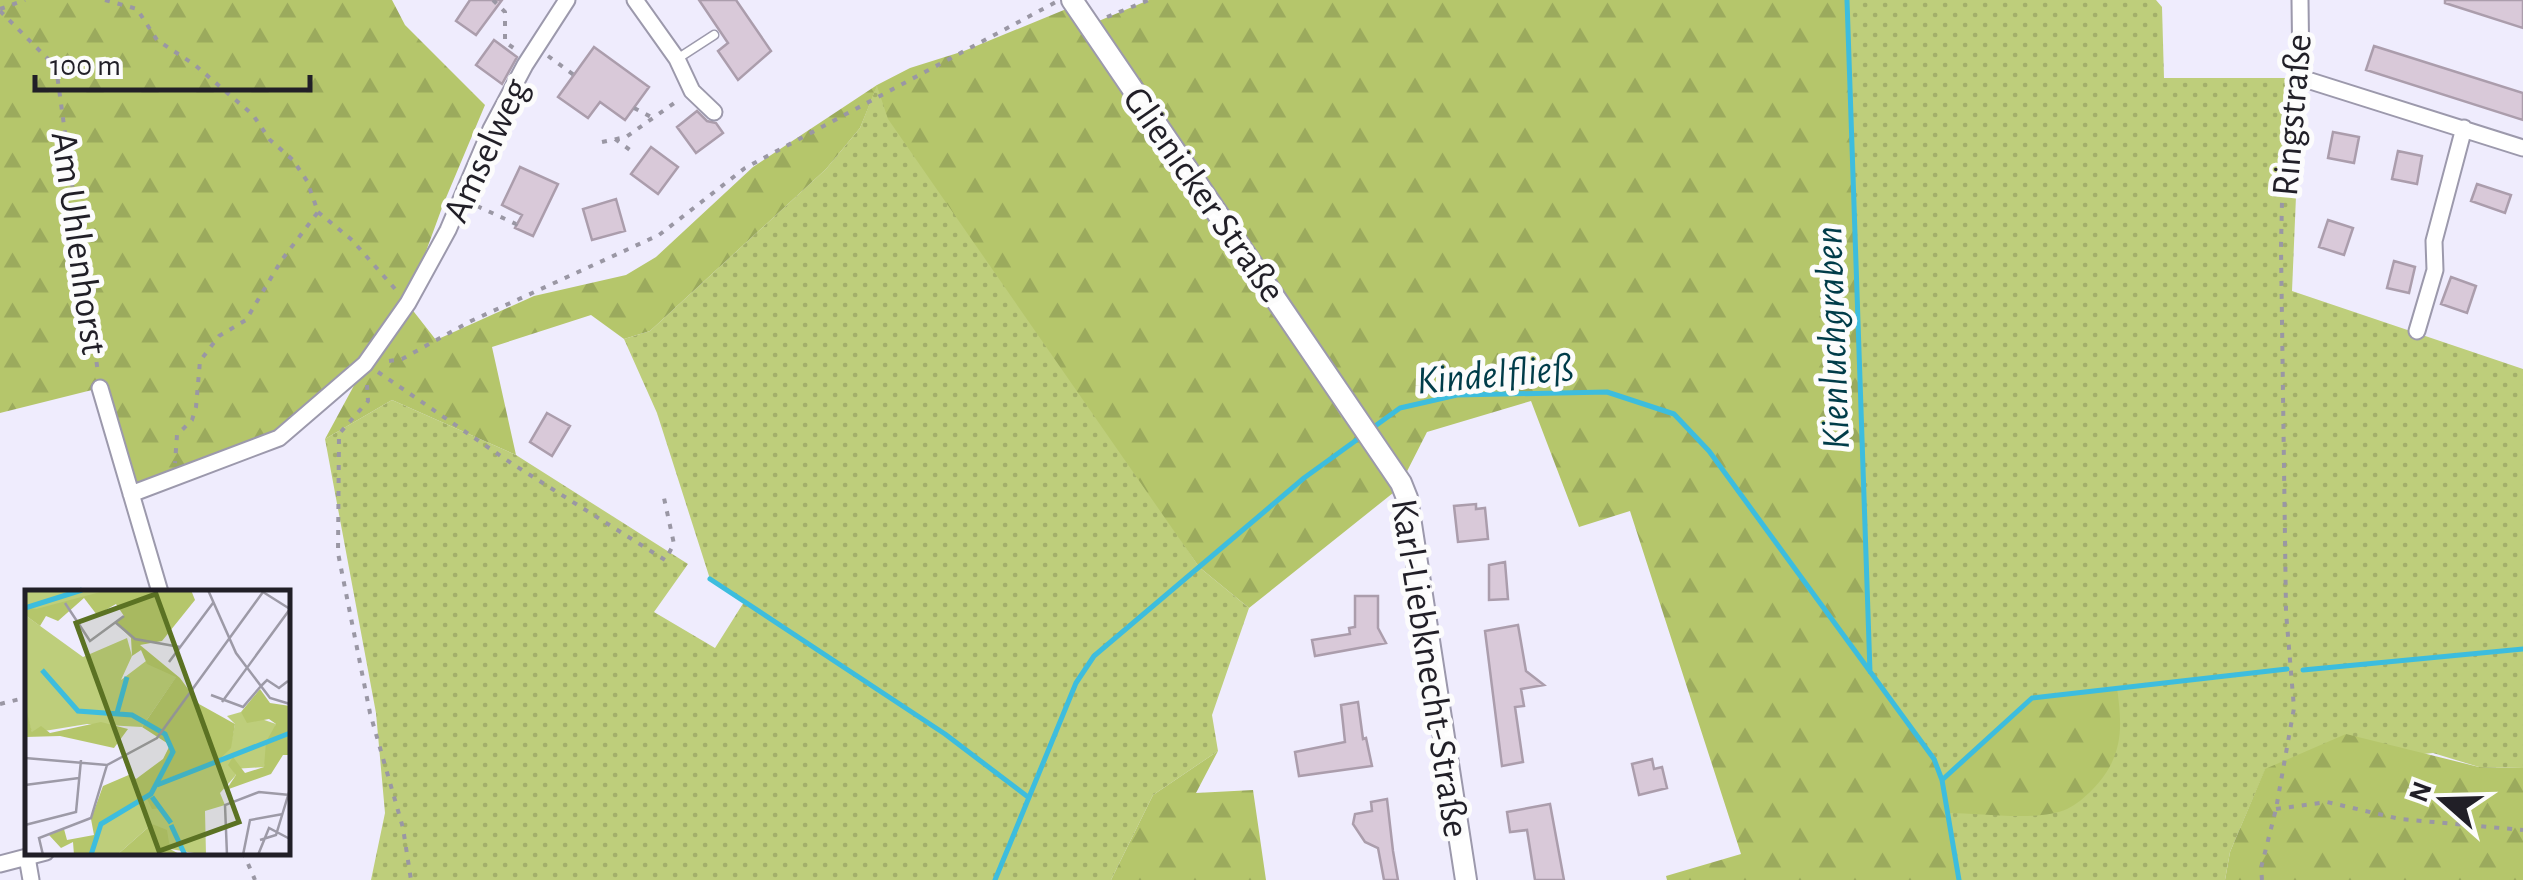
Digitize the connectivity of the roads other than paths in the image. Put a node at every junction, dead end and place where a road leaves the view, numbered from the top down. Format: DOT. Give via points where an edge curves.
graph roads {
  1 [pos="566,0"];
  2 [pos="635,0"];
  3 [pos="1072,0"];
  4 [pos="2300,0"];
  5 [pos="714,35"];
  6 [pos="676,59"];
  7 [pos="714,112"];
  8 [pos="2464,128"];
  9 [pos="2523,148"];
  10 [pos="2418,331"];
  11 [pos="100,388"];
  12 [pos="1387,459"];
  13 [pos="131,494"];
  14 [pos="159,590"];
  15 [pos="35,855"];
  16 [pos="27,857"];
  17 [pos="0,864"];
  18 [pos="32,880"];
  19 [pos="1466,880"];
  1 -- 13 [label="street, Amselweg" via="491,129 408,303 366,364 279,438"];
  2 -- 6 [label="street"];
  3 -- 12 [label="street, Glienicker Straße"];
  4 -- 8 [label="street, Ringstraße" via="2301,78"];
  5 -- 6 [label="lane"];
  6 -- 7 [label="street" via="692,91"];
  8 -- 9 [label="street"];
  8 -- 10 [label="street"];
  11 -- 13 [label="street, Am Uhlenhorst"];
  12 -- 19 [label="street, Karl-Liebknecht-Straße" via="1407,498"];
  13 -- 14 [label="street, Am Uhlenhorst"];
  15 -- 16 [label="street"];
  16 -- 17 [label="street"];
  16 -- 18 [label="street"];
}
